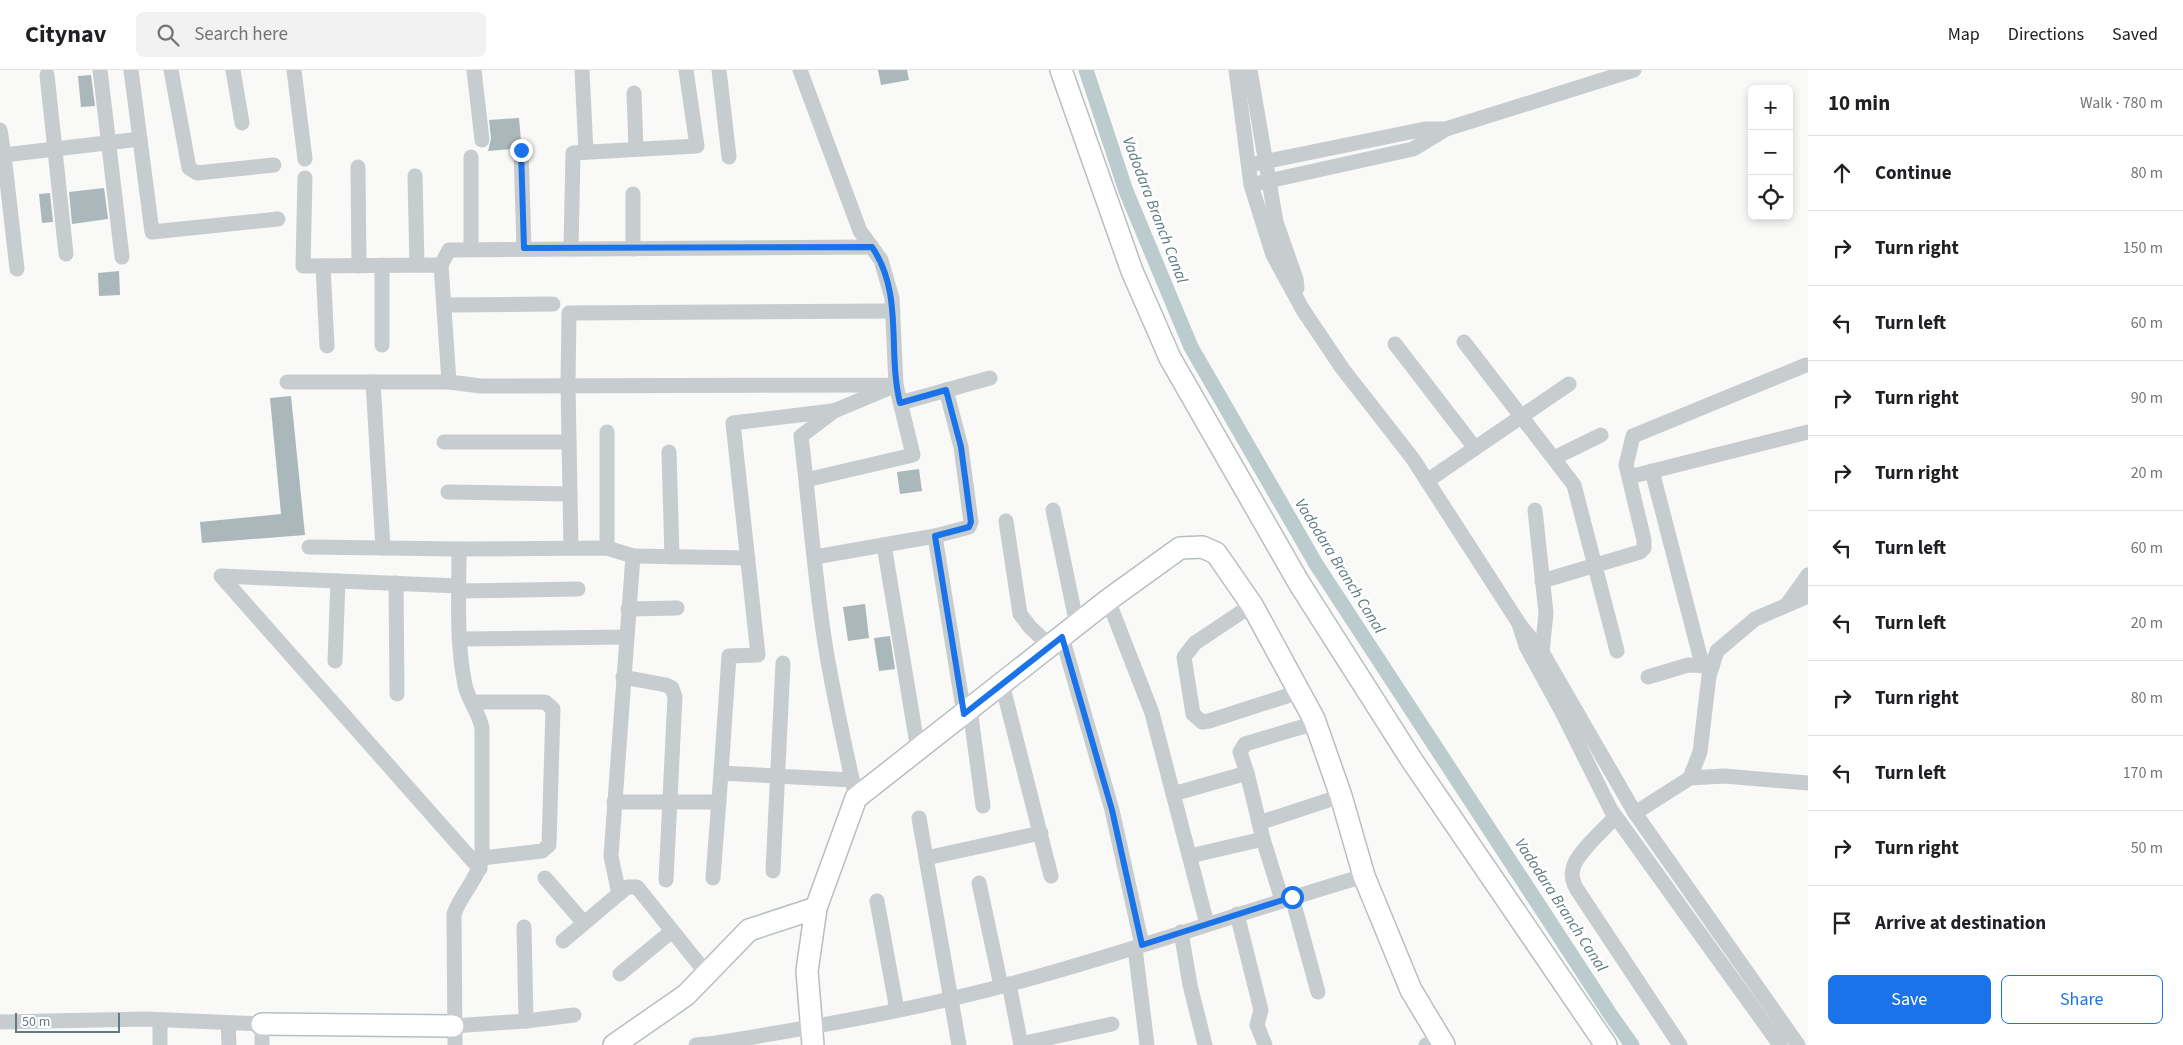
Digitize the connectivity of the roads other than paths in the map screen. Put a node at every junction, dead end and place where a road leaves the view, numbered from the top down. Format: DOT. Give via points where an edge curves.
graph roads {
  1 [pos="100,70"];
  2 [pos="131,70"];
  3 [pos="171,70"];
  4 [pos="232,70"];
  5 [pos="294,70"];
  6 [pos="474,70"];
  7 [pos="582,70"];
  8 [pos="686,70"];
  9 [pos="719,70"];
  10 [pos="800,70"];
  11 [pos="1061,70"];
  12 [pos="1236,70"];
  13 [pos="1250,70"];
  14 [pos="1634,70"];
  15 [pos="47,74"];
  16 [pos="634,93"];
  17 [pos="242,123"];
  18 [pos="1446,128"];
  19 [pos="0,130"];
  20 [pos="140,139"];
  21 [pos="482,140"];
  22 [pos="109,143"];
  23 [pos="56,149"];
  24 [pos="636,149"];
  25 [pos="521,150"];
  26 [pos="586,152"];
  27 [pos="4,155"];
  28 [pos="729,156"];
  29 [pos="471,157"];
  30 [pos="305,159"];
  31 [pos="1266,162"];
  32 [pos="274,165"];
  33 [pos="1249,165"];
  34 [pos="358,167"];
  35 [pos="416,176"];
  36 [pos="305,178"];
  37 [pos="1268,182"];
  38 [pos="1251,185"];
  39 [pos="633,194"];
  40 [pos="278,219"];
  41 [pos="872,247"];
  42 [pos="524,248"];
  43 [pos="471,249"];
  44 [pos="571,249"];
  45 [pos="633,249"];
  46 [pos="66,254"];
  47 [pos="122,257"];
  48 [pos="417,265"];
  49 [pos="441,265"];
  50 [pos="323,266"];
  51 [pos="359,266"];
  52 [pos="382,266"];
  53 [pos="17,268"];
  54 [pos="1297,299"];
  55 [pos="553,304"];
  56 [pos="444,305"];
  57 [pos="893,311"];
  58 [pos="1464,342"];
  59 [pos="1395,344"];
  60 [pos="382,345"];
  61 [pos="327,346"];
  62 [pos="1806,365"];
  63 [pos="990,378"];
  64 [pos="286,382"];
  65 [pos="373,382"];
  66 [pos="449,382"];
  67 [pos="568,384"];
  68 [pos="1569,384"];
  69 [pos="896,386"];
  70 [pos="946,390"];
  71 [pos="900,403"];
  72 [pos="834,411"];
  73 [pos="1521,417"];
  74 [pos="607,432"];
  75 [pos="1808,432"];
  76 [pos="1601,435"];
  77 [pos="444,442"];
  78 [pos="569,442"];
  79 [pos="1475,448"];
  80 [pos="669,452"];
  81 [pos="1554,458"];
  82 [pos="1652,471"];
  83 [pos="1629,477"];
  84 [pos="806,480"];
  85 [pos="1427,481"];
  86 [pos="448,492"];
  87 [pos="570,494"];
  88 [pos="1053,510"];
  89 [pos="1535,510"];
  90 [pos="1006,521"];
  91 [pos="935,536"];
  92 [pos="884,545"];
  93 [pos="309,547"];
  94 [pos="383,548"];
  95 [pos="571,548"];
  96 [pos="607,548"];
  97 [pos="459,549"];
  98 [pos="632,556"];
  99 [pos="672,557"];
  100 [pos="815,557"];
  101 [pos="748,558"];
  102 [pos="1595,566"];
  103 [pos="1808,575"];
  104 [pos="338,581"];
  105 [pos="1542,581"];
  106 [pos="396,583"];
  107 [pos="459,588"];
  108 [pos="578,589"];
  109 [pos="1808,596"];
  110 [pos="1108,600"];
  111 [pos="1787,604"];
  112 [pos="1252,605"];
  113 [pos="677,608"];
  114 [pos="628,609"];
  115 [pos="1520,625"];
  116 [pos="1063,636"];
  117 [pos="626,637"];
  118 [pos="459,639"];
  119 [pos="1617,651"];
  120 [pos="1542,652"];
  121 [pos="336,661"];
  122 [pos="783,663"];
  123 [pos="1707,665"];
  124 [pos="623,677"];
  125 [pos="1648,677"];
  126 [pos="1002,684"];
  127 [pos="1299,692"];
  128 [pos="397,694"];
  129 [pos="473,702"];
  130 [pos="967,712"];
  131 [pos="1315,723"];
  132 [pos="918,750"];
  133 [pos="721,773"];
  134 [pos="1247,773"];
  135 [pos="778,776"];
  136 [pos="1690,778"];
  137 [pos="1808,783"];
  138 [pos="854,789"];
  139 [pos="1173,794"];
  140 [pos="1341,796"];
  141 [pos="614,802"];
  142 [pos="669,802"];
  143 [pos="719,802"];
  144 [pos="983,806"];
  145 [pos="1635,813"];
  146 [pos="1616,817"];
  147 [pos="919,818"];
  148 [pos="1259,823"];
  149 [pos="1041,833"];
  150 [pos="1263,839"];
  151 [pos="1190,856"];
  152 [pos="926,858"];
  153 [pos="481,863"];
  154 [pos="773,871"];
  155 [pos="1052,876"];
  156 [pos="1364,876"];
  157 [pos="545,878"];
  158 [pos="713,878"];
  159 [pos="666,880"];
  160 [pos="980,883"];
  161 [pos="619,894"];
  162 [pos="1288,898"];
  163 [pos="877,901"];
  164 [pos="816,908"];
  165 [pos="1237,914"];
  166 [pos="584,923"];
  167 [pos="1208,924"];
  168 [pos="524,928"];
  169 [pos="672,932"];
  170 [pos="1181,932"];
  171 [pos="562,941"];
  172 [pos="1138,946"];
  173 [pos="620,974"];
  174 [pos="707,974"];
  175 [pos="1005,985"];
  176 [pos="1318,992"];
  177 [pos="950,998"];
  178 [pos="897,1010"];
  179 [pos="574,1015"];
  180 [pos="160,1020"];
  181 [pos="526,1020"];
  182 [pos="0,1022"];
  183 [pos="228,1023"];
  184 [pos="1112,1024"];
  185 [pos="262,1035"];
  186 [pos="454,1035"];
  187 [pos="812,1036"];
  188 [pos="1437,1043"];
  189 [pos="718,1044"];
  190 [pos="1021,1044"];
  191 [pos="160,1045"];
  192 [pos="229,1045"];
  193 [pos="614,1045"];
  194 [pos="696,1045"];
  195 [pos="959,1045"];
  196 [pos="1147,1045"];
  197 [pos="1205,1045"];
  198 [pos="1264,1045"];
  199 [pos="1606,1045"];
  200 [pos="1680,1045"];
  201 [pos="1780,1045"];
  202 [pos="1798,1045"];
  1 -- 22 [label="street"];
  2 -- 20 [label="street"];
  3 -- 32 [label="street" via="192,172"];
  4 -- 17 [label="street"];
  5 -- 30 [label="street"];
  6 -- 21 [label="street"];
  7 -- 26 [label="street"];
  8 -- 24 [label="street" via="697,146"];
  9 -- 28 [label="street"];
  10 -- 41 [label="street" via="860,231"];
  11 -- 199 [label="street" via="1132,271 1170,358 1299,583 1410,759"];
  12 -- 33 [label="street"];
  13 -- 31 [label="street"];
  14 -- 18 [label="street"];
  15 -- 23 [label="street"];
  16 -- 24 [label="street"];
  18 -- 31 [label="street" via="1425,129"];
  18 -- 37 [label="street" via="1413,149"];
  19 -- 27 [label="street"];
  20 -- 22 [label="street"];
  20 -- 40 [label="street" via="152,232"];
  22 -- 23 [label="street"];
  22 -- 47 [label="street"];
  23 -- 27 [label="street"];
  23 -- 46 [label="street"];
  24 -- 26 [label="street"];
  25 -- 42 [label="street"];
  26 -- 44 [label="street" via="573,153"];
  27 -- 53 [label="street"];
  29 -- 43 [label="street"];
  31 -- 33 [label="street"];
  31 -- 37 [label="street"];
  33 -- 38 [label="street"];
  34 -- 51 [label="street"];
  35 -- 48 [label="street"];
  36 -- 50 [label="street" via="303,266"];
  37 -- 38 [label="street"];
  37 -- 54 [label="street" via="1276,222 1296,279"];
  38 -- 54 [label="street" via="1273,255"];
  39 -- 45 [label="street"];
  41 -- 45 [label="street"];
  41 -- 57 [label="street" via="881,260"];
  42 -- 43 [label="street"];
  42 -- 44 [label="street"];
  43 -- 49 [label="street" via="449,250"];
  44 -- 45 [label="street"];
  48 -- 49 [label="street"];
  48 -- 52 [label="street"];
  49 -- 56 [label="street"];
  50 -- 51 [label="street"];
  50 -- 61 [label="street"];
  51 -- 52 [label="street"];
  52 -- 60 [label="street"];
  54 -- 85 [label="street" via="1342,368"];
  55 -- 56 [label="street"];
  56 -- 66 [label="street"];
  57 -- 67 [label="street" via="570,313"];
  57 -- 69 [label="street"];
  58 -- 73 [label="street"];
  59 -- 79 [label="street"];
  62 -- 83 [label="street" via="1638,433 1631,439 1626,461"];
  63 -- 70 [label="street"];
  64 -- 65 [label="street"];
  65 -- 66 [label="street"];
  65 -- 94 [label="street"];
  66 -- 67 [label="street" via="481,386"];
  67 -- 69 [label="street"];
  67 -- 78 [label="street"];
  68 -- 73 [label="street"];
  69 -- 71 [label="street"];
  69 -- 72 [label="street"];
  70 -- 71 [label="street"];
  70 -- 91 [label="street" via="961,447 971,522 969,527"];
  71 -- 84 [label="street" via="913,456"];
  72 -- 84 [label="street" via="801,436"];
  72 -- 101 [label="street" via="733,423"];
  73 -- 79 [label="street"];
  73 -- 81 [label="street"];
  74 -- 96 [label="street"];
  75 -- 82 [label="street"];
  76 -- 81 [label="street"];
  77 -- 78 [label="street"];
  78 -- 87 [label="street"];
  79 -- 85 [label="street"];
  80 -- 99 [label="street"];
  81 -- 102 [label="street" via="1570,478 1578,495"];
  82 -- 83 [label="street"];
  82 -- 123 [label="street"];
  83 -- 102 [label="street" via="1644,548"];
  84 -- 100 [label="street"];
  85 -- 115 [label="street"];
  86 -- 87 [label="street"];
  87 -- 95 [label="street"];
  88 -- 116 [label="street"];
  89 -- 105 [label="street"];
  90 -- 116 [label="street" via="1020,614 1030,627"];
  91 -- 92 [label="street"];
  91 -- 130 [label="street"];
  92 -- 100 [label="street"];
  92 -- 132 [label="street"];
  93 -- 94 [label="street"];
  94 -- 97 [label="street"];
  95 -- 96 [label="street"];
  95 -- 97 [label="street"];
  96 -- 98 [label="street"];
  97 -- 107 [label="street"];
  98 -- 99 [label="street"];
  98 -- 114 [label="street"];
  99 -- 101 [label="street"];
  100 -- 138 [label="street" via="824,638"];
  101 -- 133 [label="street" via="758,655 729,656"];
  102 -- 105 [label="street"];
  102 -- 119 [label="street"];
  103 -- 111 [label="street"];
  104 -- 106 [label="street"];
  104 -- 121 [label="street"];
  104 -- 153 [label="street" via="221,576"];
  105 -- 120 [label="street" via="1546,625"];
  106 -- 107 [label="street"];
  106 -- 128 [label="street"];
  107 -- 108 [label="street"];
  107 -- 118 [label="street"];
  109 -- 111 [label="street"];
  110 -- 112 [label="street" via="1180,548 1202,547 1216,553"];
  110 -- 116 [label="street"];
  110 -- 139 [label="street" via="1152,713"];
  111 -- 123 [label="street" via="1755,619 1717,651"];
  112 -- 127 [label="street"];
  112 -- 127 [label="street" via="1195,643 1184,657 1193,714 1197,720 1209,721"];
  113 -- 114 [label="street"];
  114 -- 117 [label="street"];
  115 -- 120 [label="street"];
  115 -- 146 [label="street" via="1526,646"];
  116 -- 126 [label="street"];
  116 -- 172 [label="street" via="1112,810"];
  117 -- 118 [label="street"];
  117 -- 124 [label="street"];
  118 -- 129 [label="street" via="465,687"];
  120 -- 145 [label="street"];
  122 -- 135 [label="street"];
  123 -- 125 [label="street" via="1679,667"];
  123 -- 136 [label="street" via="1700,752"];
  124 -- 141 [label="street"];
  124 -- 142 [label="street" via="666,684 672,688 675,697"];
  126 -- 130 [label="street"];
  126 -- 149 [label="street"];
  127 -- 131 [label="street"];
  129 -- 153 [label="street" via="482,728"];
  129 -- 153 [label="street" via="549,702 553,709 549,845 542,851"];
  130 -- 132 [label="street"];
  130 -- 144 [label="street"];
  131 -- 134 [label="street" via="1242,746 1240,752"];
  131 -- 140 [label="street"];
  132 -- 138 [label="street"];
  133 -- 135 [label="street"];
  133 -- 143 [label="street"];
  134 -- 139 [label="street"];
  134 -- 148 [label="street"];
  135 -- 138 [label="street"];
  135 -- 154 [label="street"];
  136 -- 137 [label="street" via="1724,776"];
  136 -- 145 [label="street"];
  138 -- 164 [label="street"];
  139 -- 151 [label="street"];
  140 -- 148 [label="street"];
  140 -- 156 [label="street"];
  141 -- 142 [label="street"];
  141 -- 161 [label="street" via="611,856"];
  142 -- 143 [label="street"];
  142 -- 159 [label="street"];
  143 -- 158 [label="street"];
  145 -- 202 [label="street"];
  146 -- 200 [label="street" via="1578,858 1573,867 1573,880"];
  146 -- 201 [label="street"];
  147 -- 152 [label="street"];
  148 -- 150 [label="street"];
  149 -- 152 [label="street"];
  149 -- 155 [label="street"];
  150 -- 151 [label="street"];
  150 -- 162 [label="street"];
  151 -- 167 [label="street"];
  152 -- 177 [label="street"];
  153 -- 186 [label="street" via="454,914"];
  156 -- 162 [label="street"];
  156 -- 188 [label="street" via="1411,990"];
  157 -- 166 [label="street"];
  160 -- 175 [label="street"];
  161 -- 166 [label="street"];
  161 -- 169 [label="street" via="627,887 637,887"];
  162 -- 165 [label="street"];
  162 -- 176 [label="street"];
  163 -- 178 [label="street"];
  164 -- 174 [label="street" via="749,930"];
  164 -- 187 [label="street" via="807,971"];
  165 -- 167 [label="street"];
  165 -- 198 [label="street" via="1261,1010 1256,1025"];
  166 -- 171 [label="street"];
  167 -- 170 [label="street"];
  168 -- 181 [label="street"];
  169 -- 173 [label="street"];
  169 -- 174 [label="street"];
  170 -- 172 [label="street"];
  170 -- 197 [label="street"];
  172 -- 175 [label="street"];
  172 -- 196 [label="street"];
  174 -- 193 [label="street" via="686,995"];
  175 -- 177 [label="street"];
  175 -- 190 [label="street"];
  177 -- 178 [label="street"];
  177 -- 195 [label="street"];
  178 -- 187 [label="street"];
  179 -- 181 [label="street"];
  180 -- 182 [label="street"];
  180 -- 183 [label="street"];
  180 -- 191 [label="street"];
  181 -- 186 [label="street"];
  183 -- 185 [label="street"];
  183 -- 192 [label="street"];
  184 -- 190 [label="street"];
  185 -- 186 [label="street"];
  187 -- 189 [label="street"];
  189 -- 194 [label="street"];
}
